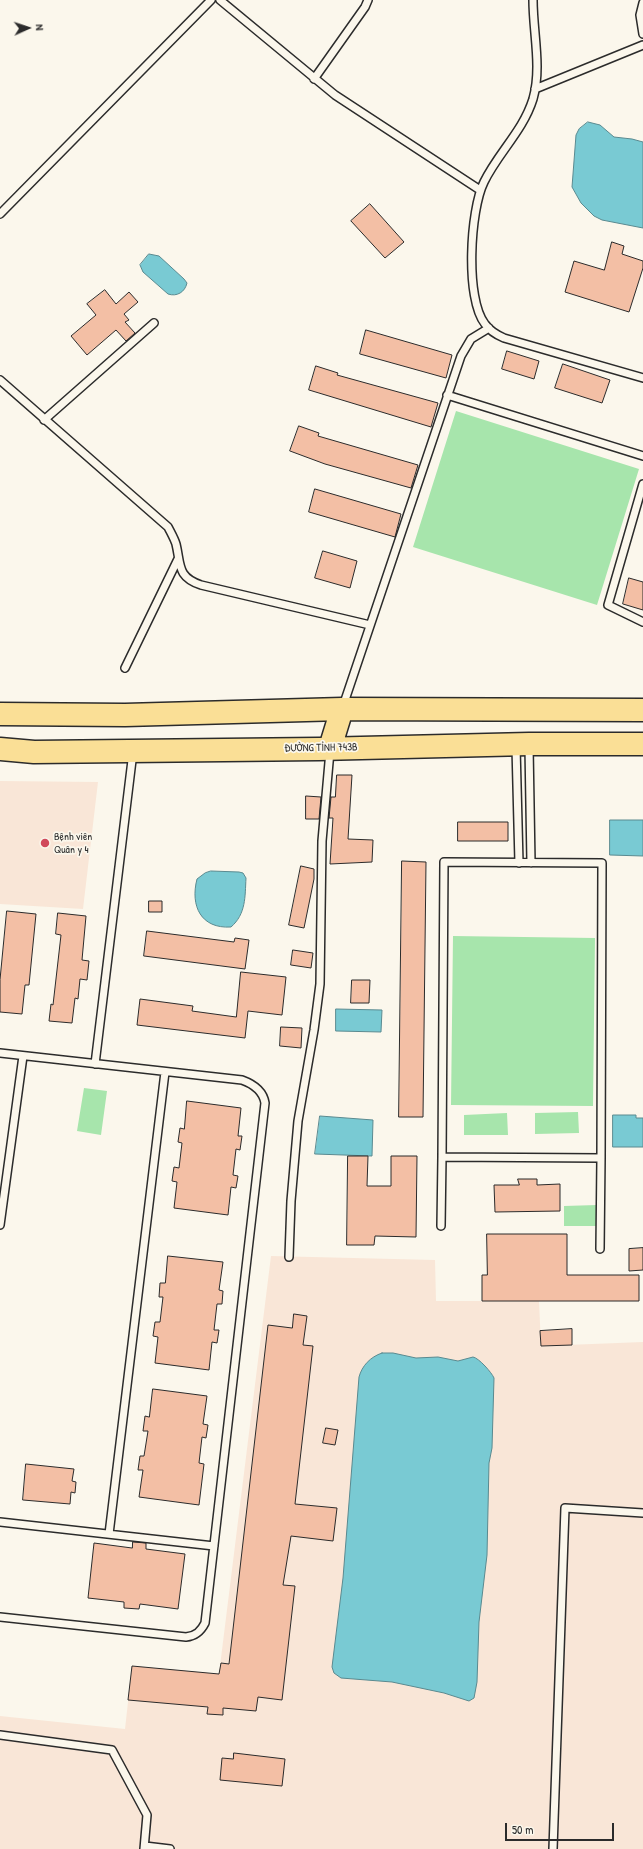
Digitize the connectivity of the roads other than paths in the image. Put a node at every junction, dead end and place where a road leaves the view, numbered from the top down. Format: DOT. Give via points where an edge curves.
graph roads {
  1 [pos="211,0"];
  2 [pos="220,0"];
  3 [pos="368,0"];
  4 [pos="533,0"];
  5 [pos="643,3"];
  6 [pos="643,34"];
  7 [pos="643,46"];
  8 [pos="314,79"];
  9 [pos="535,89"];
  10 [pos="480,190"];
  11 [pos="0,214"];
  12 [pos="154,323"];
  13 [pos="489,328"];
  14 [pos="643,378"];
  15 [pos="0,380"];
  16 [pos="447,395"];
  17 [pos="44,420"];
  18 [pos="643,456"];
  19 [pos="643,484"];
  20 [pos="178,558"];
  21 [pos="643,622"];
  22 [pos="370,625"];
  23 [pos="125,668"];
  24 [pos="342,709"];
  25 [pos="643,710"];
  26 [pos="0,714"];
  27 [pos="522,744"];
  28 [pos="643,744"];
  29 [pos="330,748"];
  30 [pos="0,749"];
  31 [pos="134,750"];
  32 [pos="519,863"];
  33 [pos="531,863"];
  34 [pos="0,1053"];
  35 [pos="23,1056"];
  36 [pos="95,1064"];
  37 [pos="165,1072"];
  38 [pos="442,1157"];
  39 [pos="601,1158"];
  40 [pos="0,1226"];
  41 [pos="441,1226"];
  42 [pos="600,1249"];
  43 [pos="289,1257"];
  44 [pos="643,1512"];
  45 [pos="0,1522"];
  46 [pos="109,1534"];
  47 [pos="214,1546"];
  48 [pos="0,1617"];
  49 [pos="0,1735"];
  50 [pos="144,1848"];
  51 [pos="170,1849"];
  52 [pos="553,1849"];
  1 -- 11 [label="lane"];
  2 -- 8 [label="lane"];
  3 -- 8 [label="lane"];
  4 -- 9 [label="lane" via="537,60"];
  5 -- 6 [label="lane" via="640,15"];
  7 -- 9 [label="lane"];
  8 -- 10 [label="lane" via="359,112"];
  9 -- 10 [label="lane" via="525,118"];
  10 -- 13 [label="lane" via="474,225 472,261 476,299 484,323"];
  12 -- 17 [label="lane"];
  13 -- 14 [label="lane" via="504,338"];
  13 -- 16 [label="lane" via="476,334 464,349"];
  15 -- 17 [label="lane"];
  16 -- 18 [label="lane"];
  16 -- 22 [label="lane"];
  17 -- 20 [label="lane" via="161,520 172,535"];
  19 -- 21 [label="lane" via="608,605"];
  20 -- 22 [label="lane" via="182,573 194,583"];
  20 -- 23 [label="lane"];
  22 -- 24 [label="lane"];
  24 -- 25 [label="main road"];
  24 -- 26 [label="main road"];
  24 -- 29 [label="main road"];
  27 -- 28 [label="main road, ĐƯỜNG TỈNH 743B"];
  27 -- 29 [label="main road, ĐƯỜNG TỈNH 743B"];
  27 -- 32 [label="lane"];
  27 -- 33 [label="lane"];
  29 -- 31 [label="main road, ĐƯỜNG TỈNH 743B"];
  29 -- 43 [label="lane" via="322,841 320,984 298,1121"];
  30 -- 31 [label="main road, ĐƯỜNG TỈNH 743B" via="34,752"];
  31 -- 36 [label="lane"];
  32 -- 33 [label="lane"];
  32 -- 38 [label="lane" via="444,862"];
  33 -- 39 [label="lane" via="602,863"];
  34 -- 35 [label="lane"];
  35 -- 36 [label="lane"];
  35 -- 40 [label="lane"];
  36 -- 37 [label="lane"];
  37 -- 46 [label="lane"];
  37 -- 47 [label="lane" via="242,1080 259,1090 265,1103"];
  38 -- 39 [label="lane"];
  38 -- 41 [label="lane"];
  39 -- 42 [label="lane"];
  44 -- 52 [label="lane" via="565,1508"];
  45 -- 46 [label="lane"];
  46 -- 47 [label="lane"];
  47 -- 48 [label="lane" via="205,1623 199,1632 191,1636"];
  49 -- 50 [label="lane" via="112,1750 147,1815"];
  50 -- 51 [label="lane"];
}
